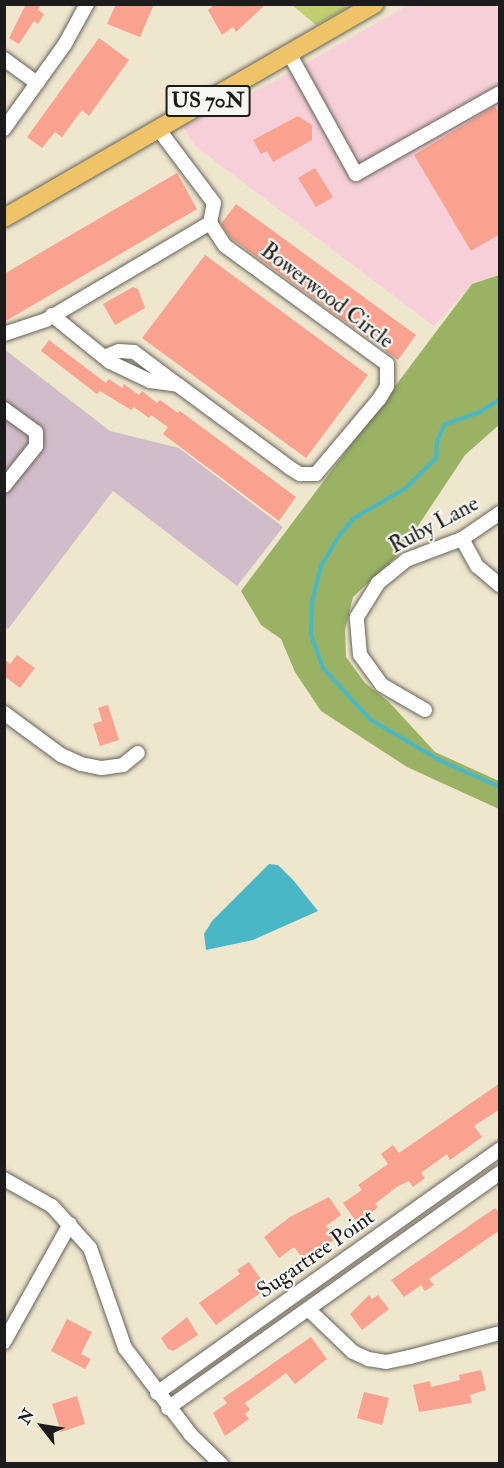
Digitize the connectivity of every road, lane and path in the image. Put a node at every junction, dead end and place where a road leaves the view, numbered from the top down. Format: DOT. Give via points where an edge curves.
graph roads {
  1 [pos="87,4"];
  2 [pos="375,4"];
  3 [pos="290,55"];
  4 [pos="4,59"];
  5 [pos="38,82"];
  6 [pos="500,93"];
  7 [pos="4,129"];
  8 [pos="159,130"];
  9 [pos="4,218"];
  10 [pos="210,224"];
  11 [pos="52,315"];
  12 [pos="4,334"];
  13 [pos="105,357"];
  14 [pos="178,385"];
  15 [pos="4,409"];
  16 [pos="4,486"];
  17 [pos="500,513"];
  18 [pos="462,539"];
  19 [pos="500,585"];
  20 [pos="425,710"];
  21 [pos="4,713"];
  22 [pos="138,753"];
  23 [pos="500,1149"];
  24 [pos="500,1173"];
  25 [pos="4,1179"];
  26 [pos="70,1224"];
  27 [pos="308,1309"];
  28 [pos="497,1337"];
  29 [pos="4,1342"];
  30 [pos="157,1393"];
  31 [pos="168,1408"];
  32 [pos="221,1464"];
  1 -- 5 [label="street"];
  2 -- 3 [label="main road, US 70N"];
  3 -- 6 [label="street" via="356,174"];
  3 -- 8 [label="main road, US 70N"];
  4 -- 5 [label="street"];
  5 -- 7 [label="street"];
  8 -- 9 [label="main road, US 70N"];
  8 -- 10 [label="street" via="214,203"];
  10 -- 11 [label="street"];
  10 -- 14 [label="street, Bowerwood Circle" via="225,246 387,364 387,386 321,471 309,476 290,468"];
  11 -- 12 [label="street"];
  11 -- 13 [label="street, Bowerwood Circle"];
  13 -- 14 [label="street, Bowerwood Circle" via="150,381"];
  13 -- 14 [label="street, Bowerwood Circle" via="118,351 135,352"];
  15 -- 16 [label="street" via="36,432 36,446"];
  17 -- 18 [label="street, Ruby Lane"];
  18 -- 19 [label="street" via="477,566"];
  18 -- 20 [label="street, Ruby Lane" via="406,560 378,583 357,617 360,655 382,685"];
  21 -- 22 [label="street" via="61,755 81,764 102,768 123,765"];
  23 -- 30 [label="street, Sugartree Point"];
  24 -- 27 [label="street, Sugartree Point"];
  25 -- 26 [label="street" via="52,1206"];
  26 -- 29 [label="street"];
  26 -- 30 [label="street" via="90,1248 125,1348"];
  27 -- 28 [label="street" via="353,1352 368,1359 410,1357"];
  27 -- 31 [label="street, Sugartree Point"];
  30 -- 31 [label="street"];
  31 -- 32 [label="street"];
}
